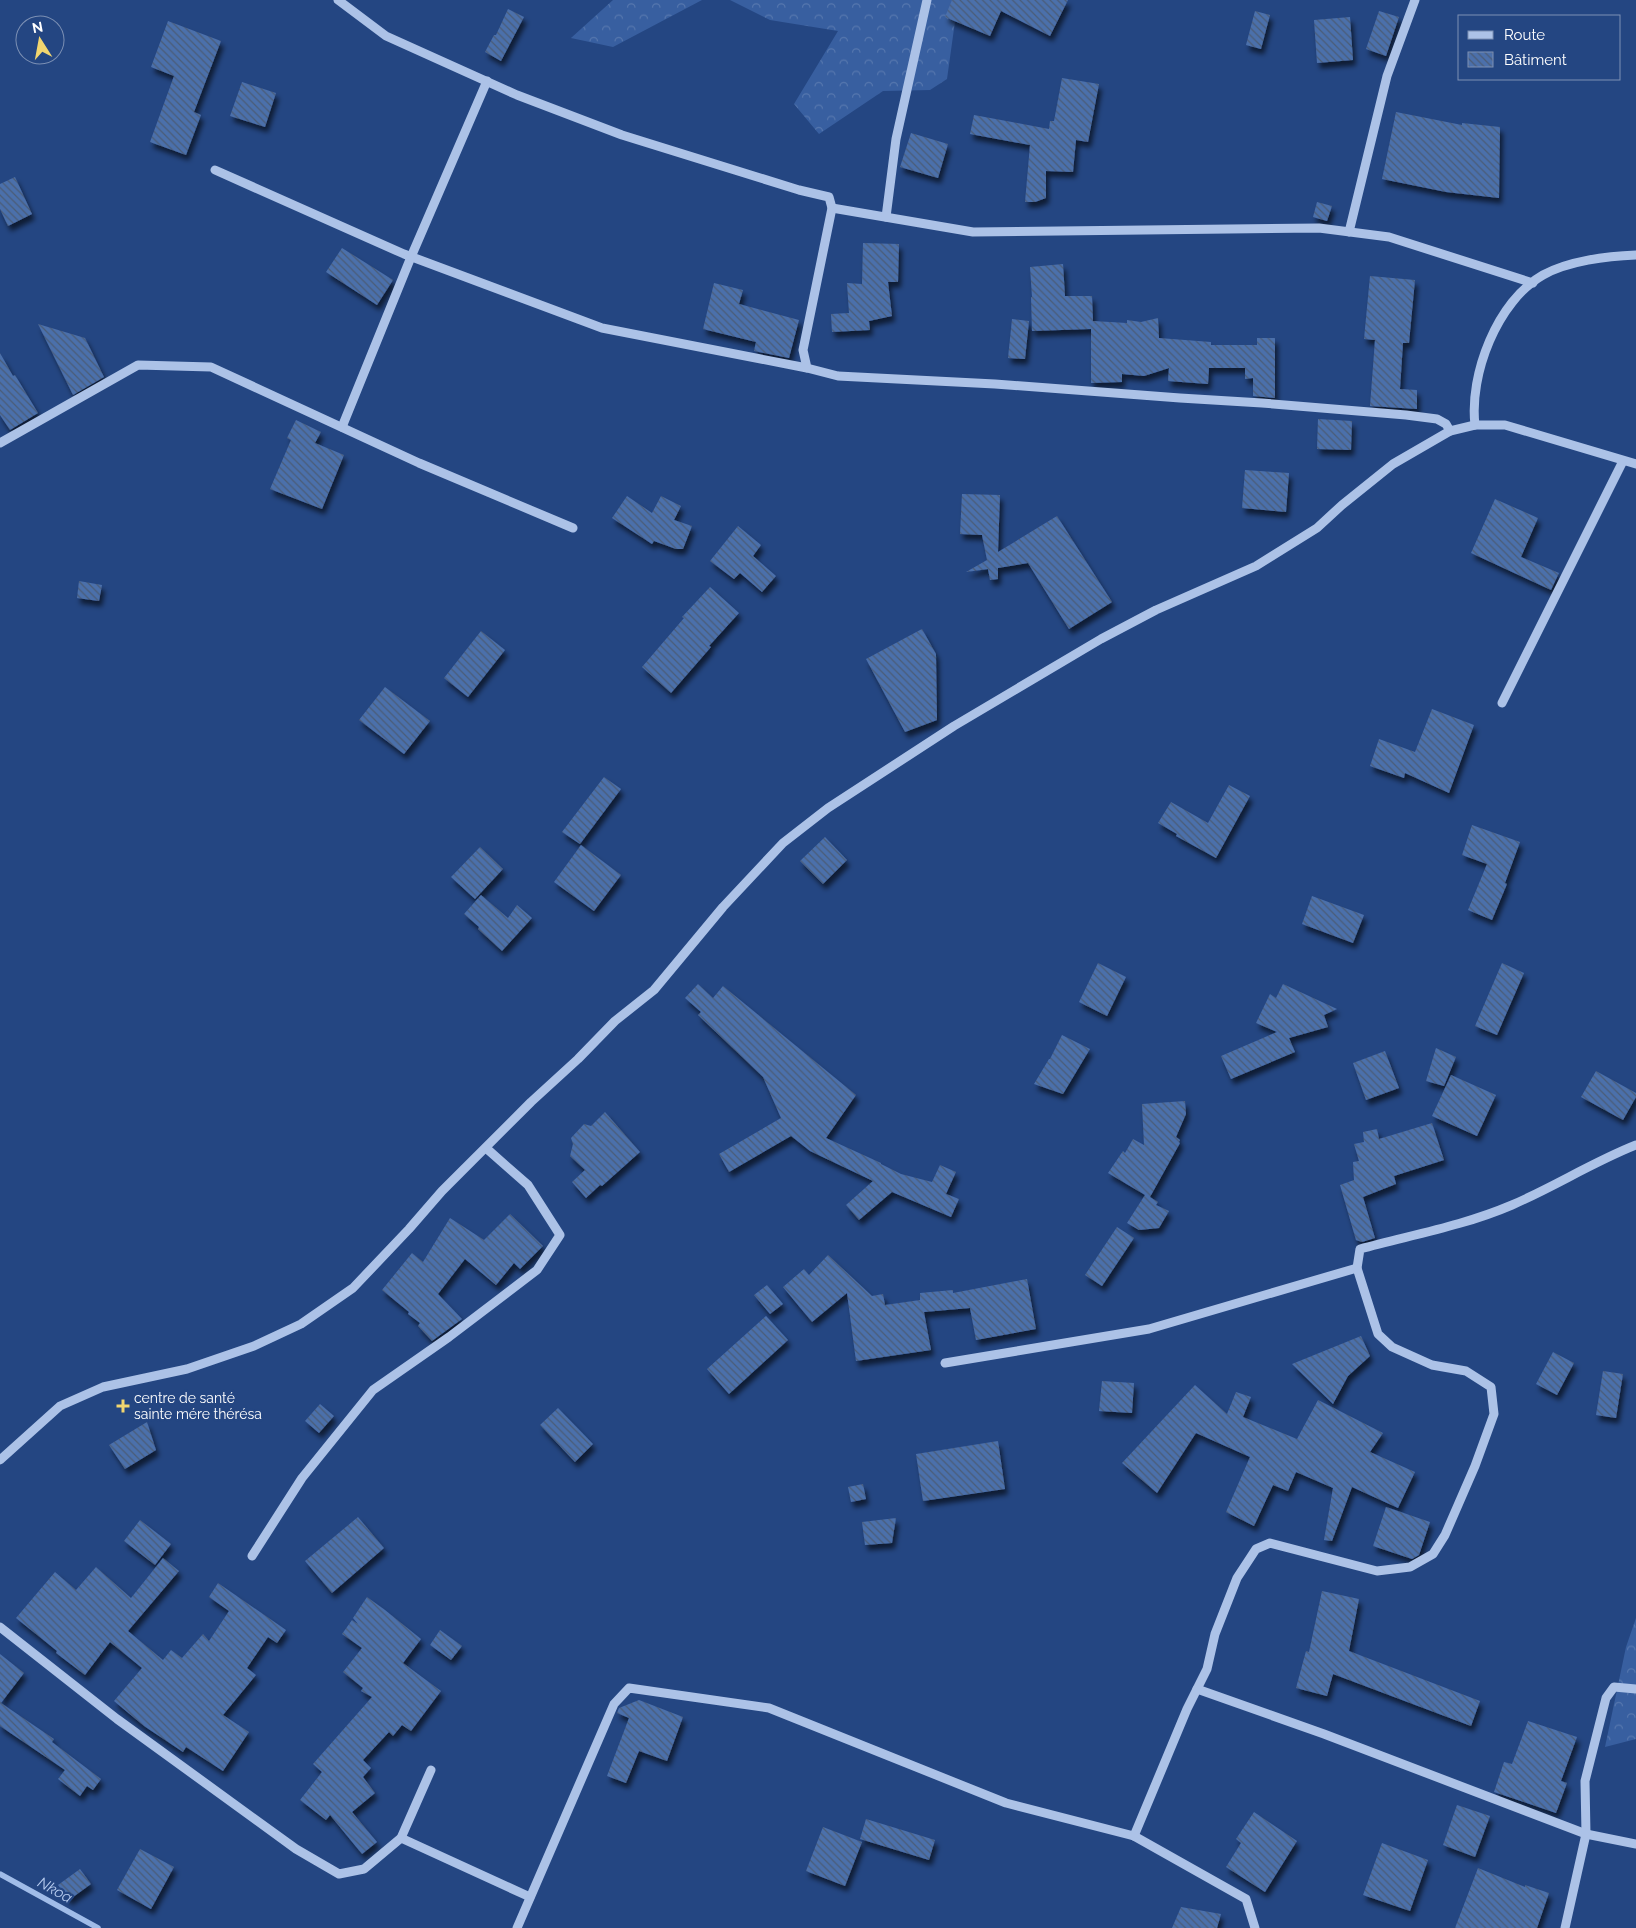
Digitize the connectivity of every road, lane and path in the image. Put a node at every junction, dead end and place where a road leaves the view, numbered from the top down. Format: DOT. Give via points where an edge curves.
graph roads {
  1 [pos="338,0"];
  2 [pos="927,0"];
  3 [pos="1415,0"];
  4 [pos="487,81"];
  5 [pos="215,170"];
  6 [pos="832,208"];
  7 [pos="886,217"];
  8 [pos="1349,232"];
  9 [pos="1636,255"];
  10 [pos="412,257"];
  11 [pos="1533,283"];
  12 [pos="807,368"];
  13 [pos="1475,425"];
  14 [pos="342,427"];
  15 [pos="1450,431"];
  16 [pos="0,442"];
  17 [pos="1623,461"];
  18 [pos="1636,464"];
  19 [pos="573,528"];
  20 [pos="1502,703"];
  21 [pos="1636,1145"];
  22 [pos="486,1148"];
  23 [pos="1357,1268"];
  24 [pos="944,1363"];
  25 [pos="0,1460"];
  26 [pos="252,1556"];
  27 [pos="0,1627"];
  28 [pos="1197,1689"];
  29 [pos="1636,1689"];
  30 [pos="431,1770"];
  31 [pos="1586,1834"];
  32 [pos="1134,1836"];
  33 [pos="401,1838"];
  34 [pos="1636,1844"];
  35 [pos="530,1897"];
  36 [pos="517,1928"];
  37 [pos="1255,1928"];
  38 [pos="1565,1928"];
  1 -- 4 [label="street" via="386,36"];
  2 -- 7 [label="street" via="896,139"];
  3 -- 8 [label="street" via="1387,76"];
  4 -- 6 [label="street" via="622,135 829,197"];
  4 -- 10 [label="street"];
  5 -- 10 [label="street"];
  6 -- 7 [label="street"];
  6 -- 12 [label="street" via="803,350"];
  7 -- 8 [label="street" via="974,232 1319,228"];
  8 -- 11 [label="street" via="1389,237"];
  9 -- 11 [label="street" via="1609,256 1576,264 1543,275"];
  10 -- 12 [label="street" via="602,328"];
  10 -- 14 [label="street"];
  11 -- 13 [label="street" via="1502,316 1486,346 1473,407"];
  12 -- 15 [label="street" via="838,376 995,384 1406,415 1437,419"];
  13 -- 15 [label="street"];
  13 -- 17 [label="street" via="1505,425"];
  14 -- 16 [label="street" via="211,368 138,365"];
  14 -- 19 [label="street"];
  15 -- 22 [label="street" via="1393,464 1317,528 1256,566 1156,610 1093,644 954,726 828,808 783,843 723,907 654,990 615,1021"];
  17 -- 18 [label="street"];
  17 -- 20 [label="street"];
  21 -- 23 [label="street" via="1605,1157 1512,1205 1465,1222 1360,1248"];
  22 -- 25 [label="street" via="353,1288 301,1324 254,1346 187,1369 103,1387 60,1406"];
  22 -- 26 [label="street" via="528,1185 560,1235 537,1270 373,1390 302,1478"];
  23 -- 24 [label="street" via="1149,1329"];
  23 -- 28 [label="street" via="1378,1334 1392,1347 1432,1365 1466,1371 1491,1387 1494,1414 1475,1466 1446,1535 1433,1554 1410,1567 1377,1571 1270,1543 1256,1549 1236,1578"];
  27 -- 33 [label="street" via="116,1719 296,1849 339,1874 364,1869"];
  28 -- 31 [label="street"];
  28 -- 32 [label="street"];
  29 -- 31 [label="street" via="1614,1687 1606,1698 1586,1781"];
  30 -- 33 [label="street"];
  31 -- 34 [label="street"];
  31 -- 38 [label="street"];
  32 -- 35 [label="street" via="1006,1802 770,1708 629,1688 614,1704"];
  32 -- 37 [label="street" via="1246,1899"];
  33 -- 35 [label="street"];
  35 -- 36 [label="street"];
}
